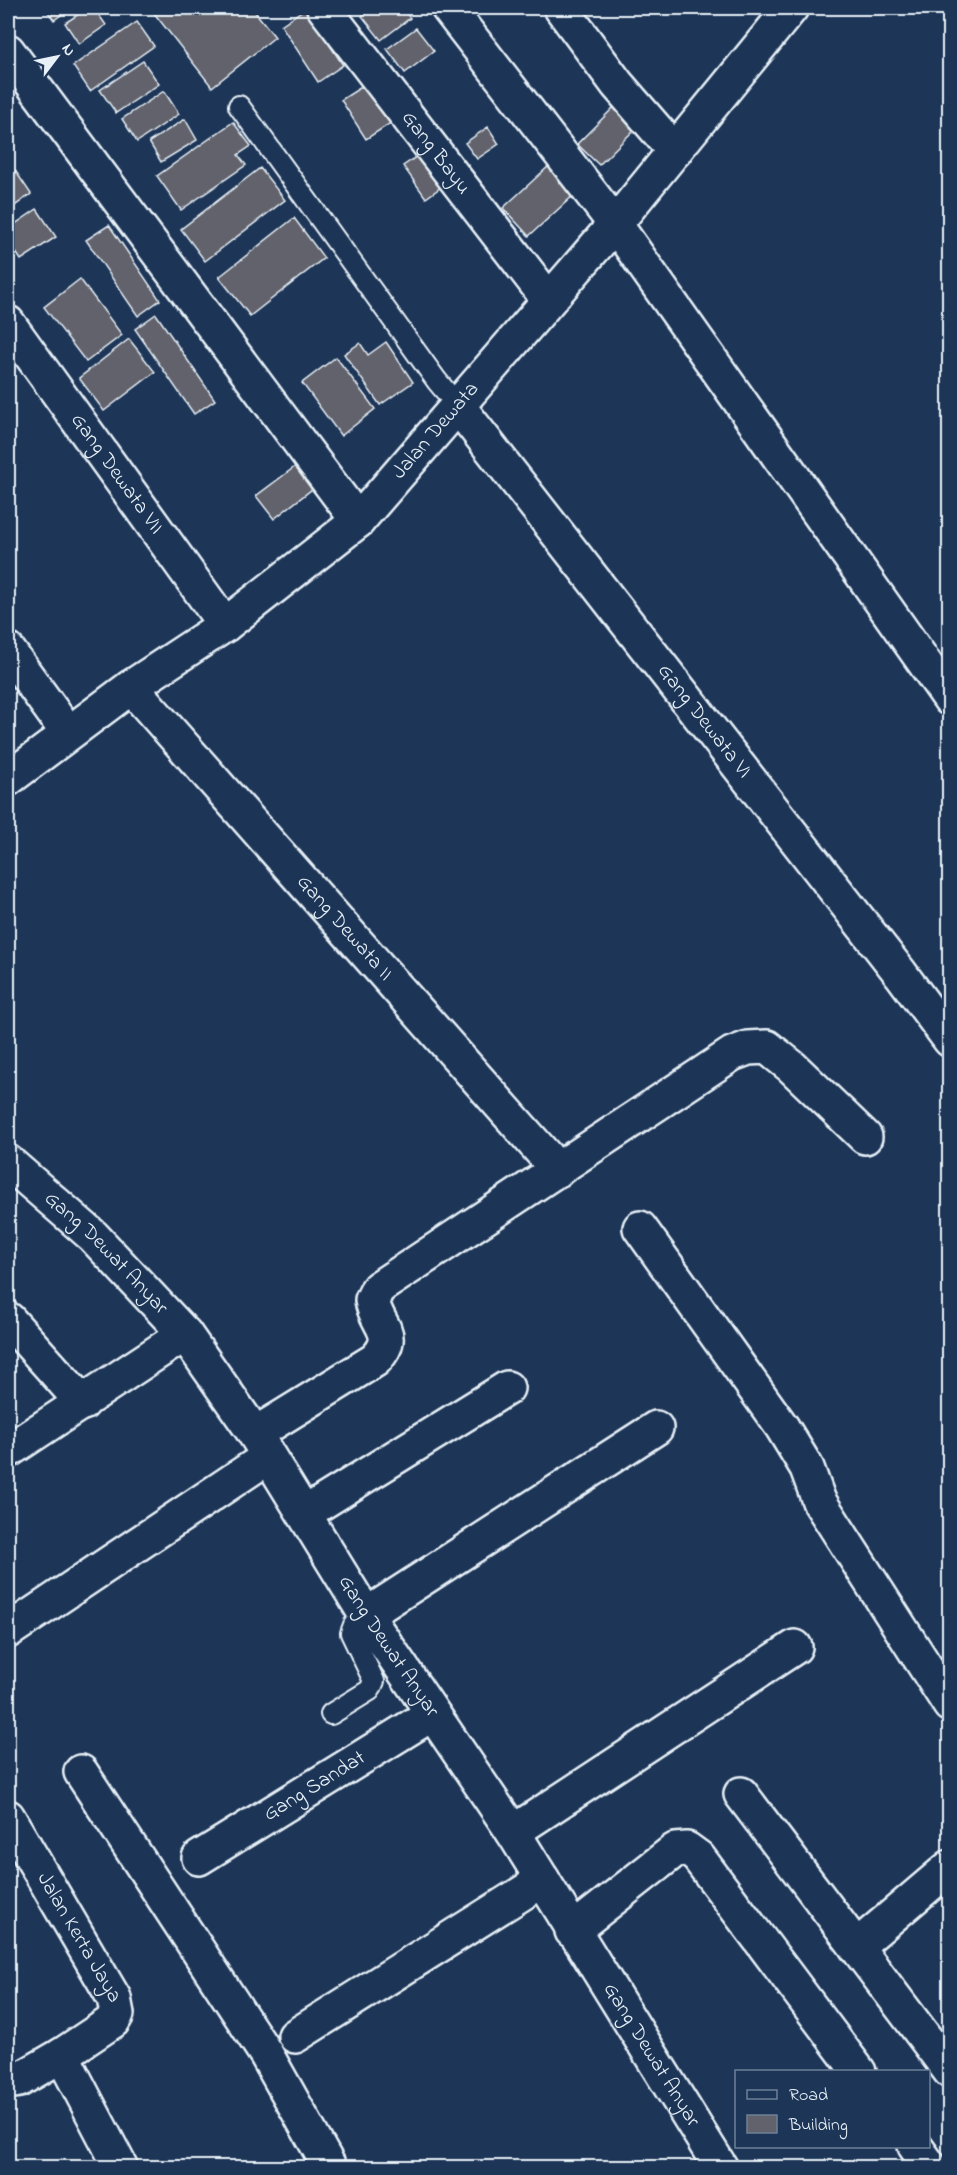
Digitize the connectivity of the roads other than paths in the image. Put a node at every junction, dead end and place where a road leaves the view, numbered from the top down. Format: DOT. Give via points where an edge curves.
graph roads {
  1 [pos="324,8"];
  2 [pos="448,8"];
  3 [pos="561,8"];
  4 [pos="791,8"];
  5 [pos="8,51"];
  6 [pos="239,106"];
  7 [pos="675,151"];
  8 [pos="615,224"];
  9 [pos="548,299"];
  10 [pos="8,323"];
  11 [pos="458,406"];
  12 [pos="358,521"];
  13 [pos="225,625"];
  14 [pos="8,650"];
  15 [pos="131,687"];
  16 [pos="950,699"];
  17 [pos="68,733"];
  18 [pos="8,779"];
  19 [pos="950,1040"];
  20 [pos="865,1137"];
  21 [pos="8,1162"];
  22 [pos="558,1170"];
  23 [pos="640,1228"];
  24 [pos="8,1319"];
  25 [pos="185,1334"];
  26 [pos="507,1388"];
  27 [pos="83,1403"];
  28 [pos="656,1428"];
  29 [pos="262,1445"];
  30 [pos="8,1451"];
  31 [pos="305,1513"];
  32 [pos="366,1615"];
  33 [pos="8,1631"];
  34 [pos="795,1647"];
  35 [pos="950,1705"];
  36 [pos="331,1714"];
  37 [pos="432,1714"];
  38 [pos="81,1772"];
  39 [pos="741,1794"];
  40 [pos="9,1825"];
  41 [pos="513,1832"];
  42 [pos="199,1858"];
  43 [pos="950,1867"];
  44 [pos="543,1880"];
  45 [pos="572,1931"];
  46 [pos="856,1947"];
  47 [pos="295,2036"];
  48 [pos="62,2055"];
  49 [pos="858,2070"];
  50 [pos="950,2071"];
  51 [pos="8,2082"];
  52 [pos="916,2148"];
  53 [pos="121,2168"];
  54 [pos="330,2168"];
  55 [pos="721,2168"];
  56 [pos="931,2168"];
  1 -- 9 [label="street, Gang Bayu"];
  2 -- 8 [label="street"];
  3 -- 7 [label="street" via="617,84"];
  4 -- 7 [label="street, Jalan Dewata"];
  5 -- 12 [label="street"];
  6 -- 11 [label="lane"];
  7 -- 8 [label="street, Jalan Dewata"];
  8 -- 9 [label="street, Jalan Dewata"];
  8 -- 16 [label="street"];
  9 -- 11 [label="street, Jalan Dewata"];
  10 -- 13 [label="street, Gang Dewata VII"];
  11 -- 12 [label="street, Jalan Dewata"];
  11 -- 19 [label="street, Gang Dewata VI"];
  12 -- 13 [label="street, Jalan Dewata"];
  13 -- 15 [label="street, Jalan Dewata"];
  14 -- 17 [label="street"];
  15 -- 17 [label="street, Jalan Dewata"];
  15 -- 22 [label="street, Gang Dewata II"];
  17 -- 18 [label="street, Jalan Dewata"];
  20 -- 22 [label="street" via="767,1047 748,1048 732,1054"];
  21 -- 25 [label="street, Gang Dewat Anyar" via="93,1236"];
  22 -- 29 [label="street" via="378,1288 372,1300 386,1331 382,1353"];
  23 -- 35 [label="street" via="782,1426 807,1468 819,1501"];
  24 -- 27 [label="street"];
  25 -- 27 [label="street"];
  25 -- 29 [label="street, Gang Dewat Anyar"];
  26 -- 31 [label="street"];
  27 -- 30 [label="street"];
  28 -- 32 [label="street"];
  29 -- 31 [label="street, Gang Dewat Anyar"];
  29 -- 33 [label="street"];
  31 -- 32 [label="street, Gang Dewat Anyar"];
  32 -- 36 [label="lane" via="351,1633 374,1681 370,1690"];
  32 -- 37 [label="street, Gang Dewat Anyar"];
  34 -- 41 [label="street"];
  37 -- 41 [label="street, Gang Dewat Anyar"];
  37 -- 42 [label="street, Gang Sandat"];
  38 -- 54 [label="street" via="266,2054"];
  39 -- 46 [label="street"];
  40 -- 48 [label="street, Jalan Kerta Jaya" via="116,2007 117,2014 107,2027"];
  41 -- 44 [label="street, Gang Dewat Anyar"];
  43 -- 46 [label="street"];
  44 -- 45 [label="street, Gang Dewat Anyar"];
  44 -- 47 [label="street"];
  45 -- 49 [label="street" via="675,1850 687,1849 698,1857"];
  45 -- 55 [label="street, Gang Dewat Anyar"];
  46 -- 50 [label="street"];
  48 -- 51 [label="street" via="19,2080"];
  48 -- 53 [label="street"];
  52 -- 56 [label="street"];
}
